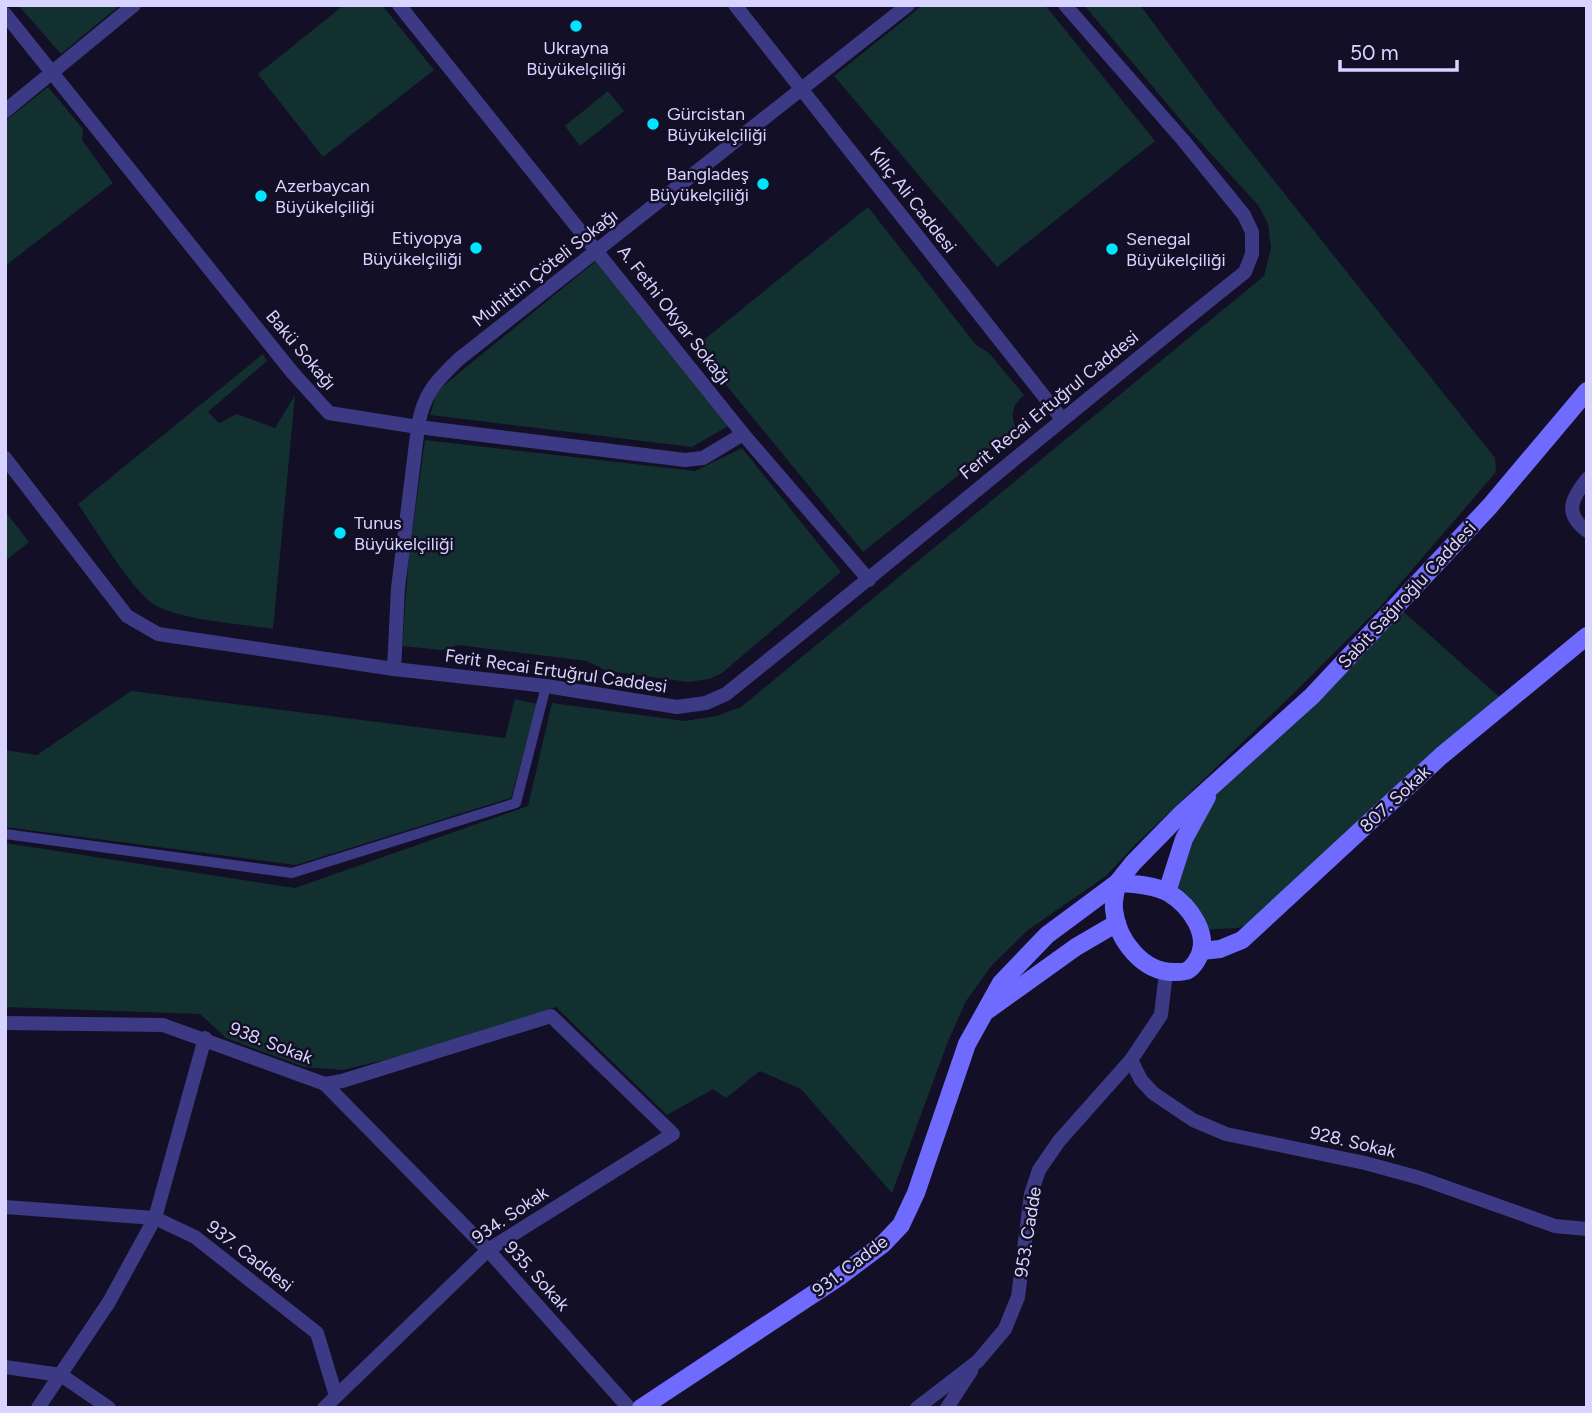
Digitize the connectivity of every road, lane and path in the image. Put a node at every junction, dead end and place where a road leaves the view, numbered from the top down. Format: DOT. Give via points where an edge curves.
graph roads {
  1 [pos="134,5"];
  2 [pos="399,5"];
  3 [pos="734,5"];
  4 [pos="908,5"];
  5 [pos="1065,5"];
  6 [pos="5,14"];
  7 [pos="53,72"];
  8 [pos="802,91"];
  9 [pos="5,111"];
  10 [pos="598,251"];
  11 [pos="1587,391"];
  12 [pos="1062,419"];
  13 [pos="418,427"];
  14 [pos="743,434"];
  15 [pos="5,458"];
  16 [pos="1587,479"];
  17 [pos="1587,531"];
  18 [pos="869,580"];
  19 [pos="1587,636"];
  20 [pos="394,669"];
  21 [pos="546,686"];
  22 [pos="1213,785"];
  23 [pos="5,834"];
  24 [pos="1117,883"];
  25 [pos="1167,892"];
  26 [pos="1117,923"];
  27 [pos="1201,951"];
  28 [pos="1166,972"];
  29 [pos="985,1012"];
  30 [pos="5,1023"];
  31 [pos="205,1038"];
  32 [pos="1132,1060"];
  33 [pos="325,1084"];
  34 [pos="673,1134"];
  35 [pos="5,1207"];
  36 [pos="155,1217"];
  37 [pos="1587,1229"];
  38 [pos="488,1250"];
  39 [pos="978,1362"];
  40 [pos="5,1367"];
  41 [pos="61,1375"];
  42 [pos="336,1396"];
  43 [pos="38,1408"];
  44 [pos="109,1408"];
  45 [pos="324,1408"];
  46 [pos="629,1408"];
  47 [pos="641,1408"];
  48 [pos="917,1408"];
  49 [pos="947,1408"];
  1 -- 7 [label="street"];
  2 -- 10 [label="street, A. Fethi Okyar Sokağı"];
  3 -- 8 [label="street, Kılıç Ali Caddesi"];
  4 -- 8 [label="street, Muhittin Çöteli Sokağı"];
  5 -- 12 [label="street, Ferit Recai Ertuğrul Caddesi" via="1244,215 1252,232 1252,254 1245,272"];
  6 -- 7 [label="street, Bakü Sokağı"];
  7 -- 9 [label="street"];
  7 -- 13 [label="street, Bakü Sokağı" via="292,372 330,413"];
  8 -- 10 [label="street, Muhittin Çöteli Sokağı"];
  8 -- 12 [label="street, Kılıç Ali Caddesi"];
  10 -- 13 [label="street, Muhittin Çöteli Sokağı" via="440,377 421,406"];
  10 -- 14 [label="street, A. Fethi Okyar Sokağı"];
  11 -- 22 [label="main road, Sabit Sağıroğlu Caddesi" via="1370,637"];
  12 -- 18 [label="street, Ferit Recai Ertuğrul Caddesi"];
  13 -- 14 [label="street, Bakü Sokağı" via="685,460 703,458"];
  13 -- 20 [label="street, Muhittin Çöteli Sokağı" via="398,588"];
  14 -- 18 [label="street, A. Fethi Okyar Sokağı"];
  15 -- 20 [label="street, Ferit Recai Ertuğrul Caddesi" via="127,616 141,626 158,634"];
  16 -- 17 [label="street" via="1572,507 1578,524"];
  18 -- 21 [label="street, Ferit Recai Ertuğrul Caddesi" via="726,694 706,703 677,707"];
  19 -- 27 [label="main road, 807. Sokak" via="1441,756 1242,940"];
  20 -- 21 [label="street, Ferit Recai Ertuğrul Caddesi"];
  21 -- 23 [label="street" via="516,803 292,873"];
  22 -- 24 [label="main road, Sabit Sağıroğlu Caddesi"];
  22 -- 25 [label="main road, Sabit Sağıroğlu Caddesi" via="1184,839"];
  24 -- 25 [label="main road"];
  24 -- 26 [label="main road" via="1113,907"];
  24 -- 29 [label="main road, 931. Cadde" via="1047,935 1001,983"];
  25 -- 27 [label="main road" via="1181,902 1200,930"];
  26 -- 28 [label="main road" via="1133,953"];
  26 -- 29 [label="main road, 931. Cadde"];
  27 -- 28 [label="main road" via="1186,972"];
  28 -- 32 [label="street, 953. Cadde" via="1161,1015"];
  29 -- 47 [label="main road, 931. Cadde" via="967,1044 901,1225 839,1277"];
  30 -- 31 [label="street" via="163,1025"];
  31 -- 33 [label="street, 938. Sokak"];
  31 -- 36 [label="street, 938. Sokak"];
  32 -- 37 [label="street, 928. Sokak" via="1153,1093 1193,1120 1226,1134 1365,1163 1555,1226"];
  32 -- 39 [label="street, 953. Cadde" via="1039,1170 1031,1194 1018,1297 1006,1329"];
  33 -- 34 [label="street, 938. Sokak" via="551,1016"];
  33 -- 38 [label="street, 935. Sokak"];
  34 -- 38 [label="street, 934. Sokak"];
  35 -- 36 [label="street, 937. Caddesi"];
  36 -- 41 [label="street, 938. Sokak" via="109,1302"];
  36 -- 42 [label="street, 937. Caddesi" via="195,1237 317,1333"];
  38 -- 42 [label="street, 934. Sokak"];
  38 -- 46 [label="street, 935. Sokak"];
  39 -- 48 [label="street, 953. Cadde"];
  39 -- 49 [label="street"];
  40 -- 41 [label="street"];
  41 -- 43 [label="street, 938. Sokak"];
  41 -- 44 [label="street"];
  42 -- 45 [label="street, 934. Sokak"];
}
